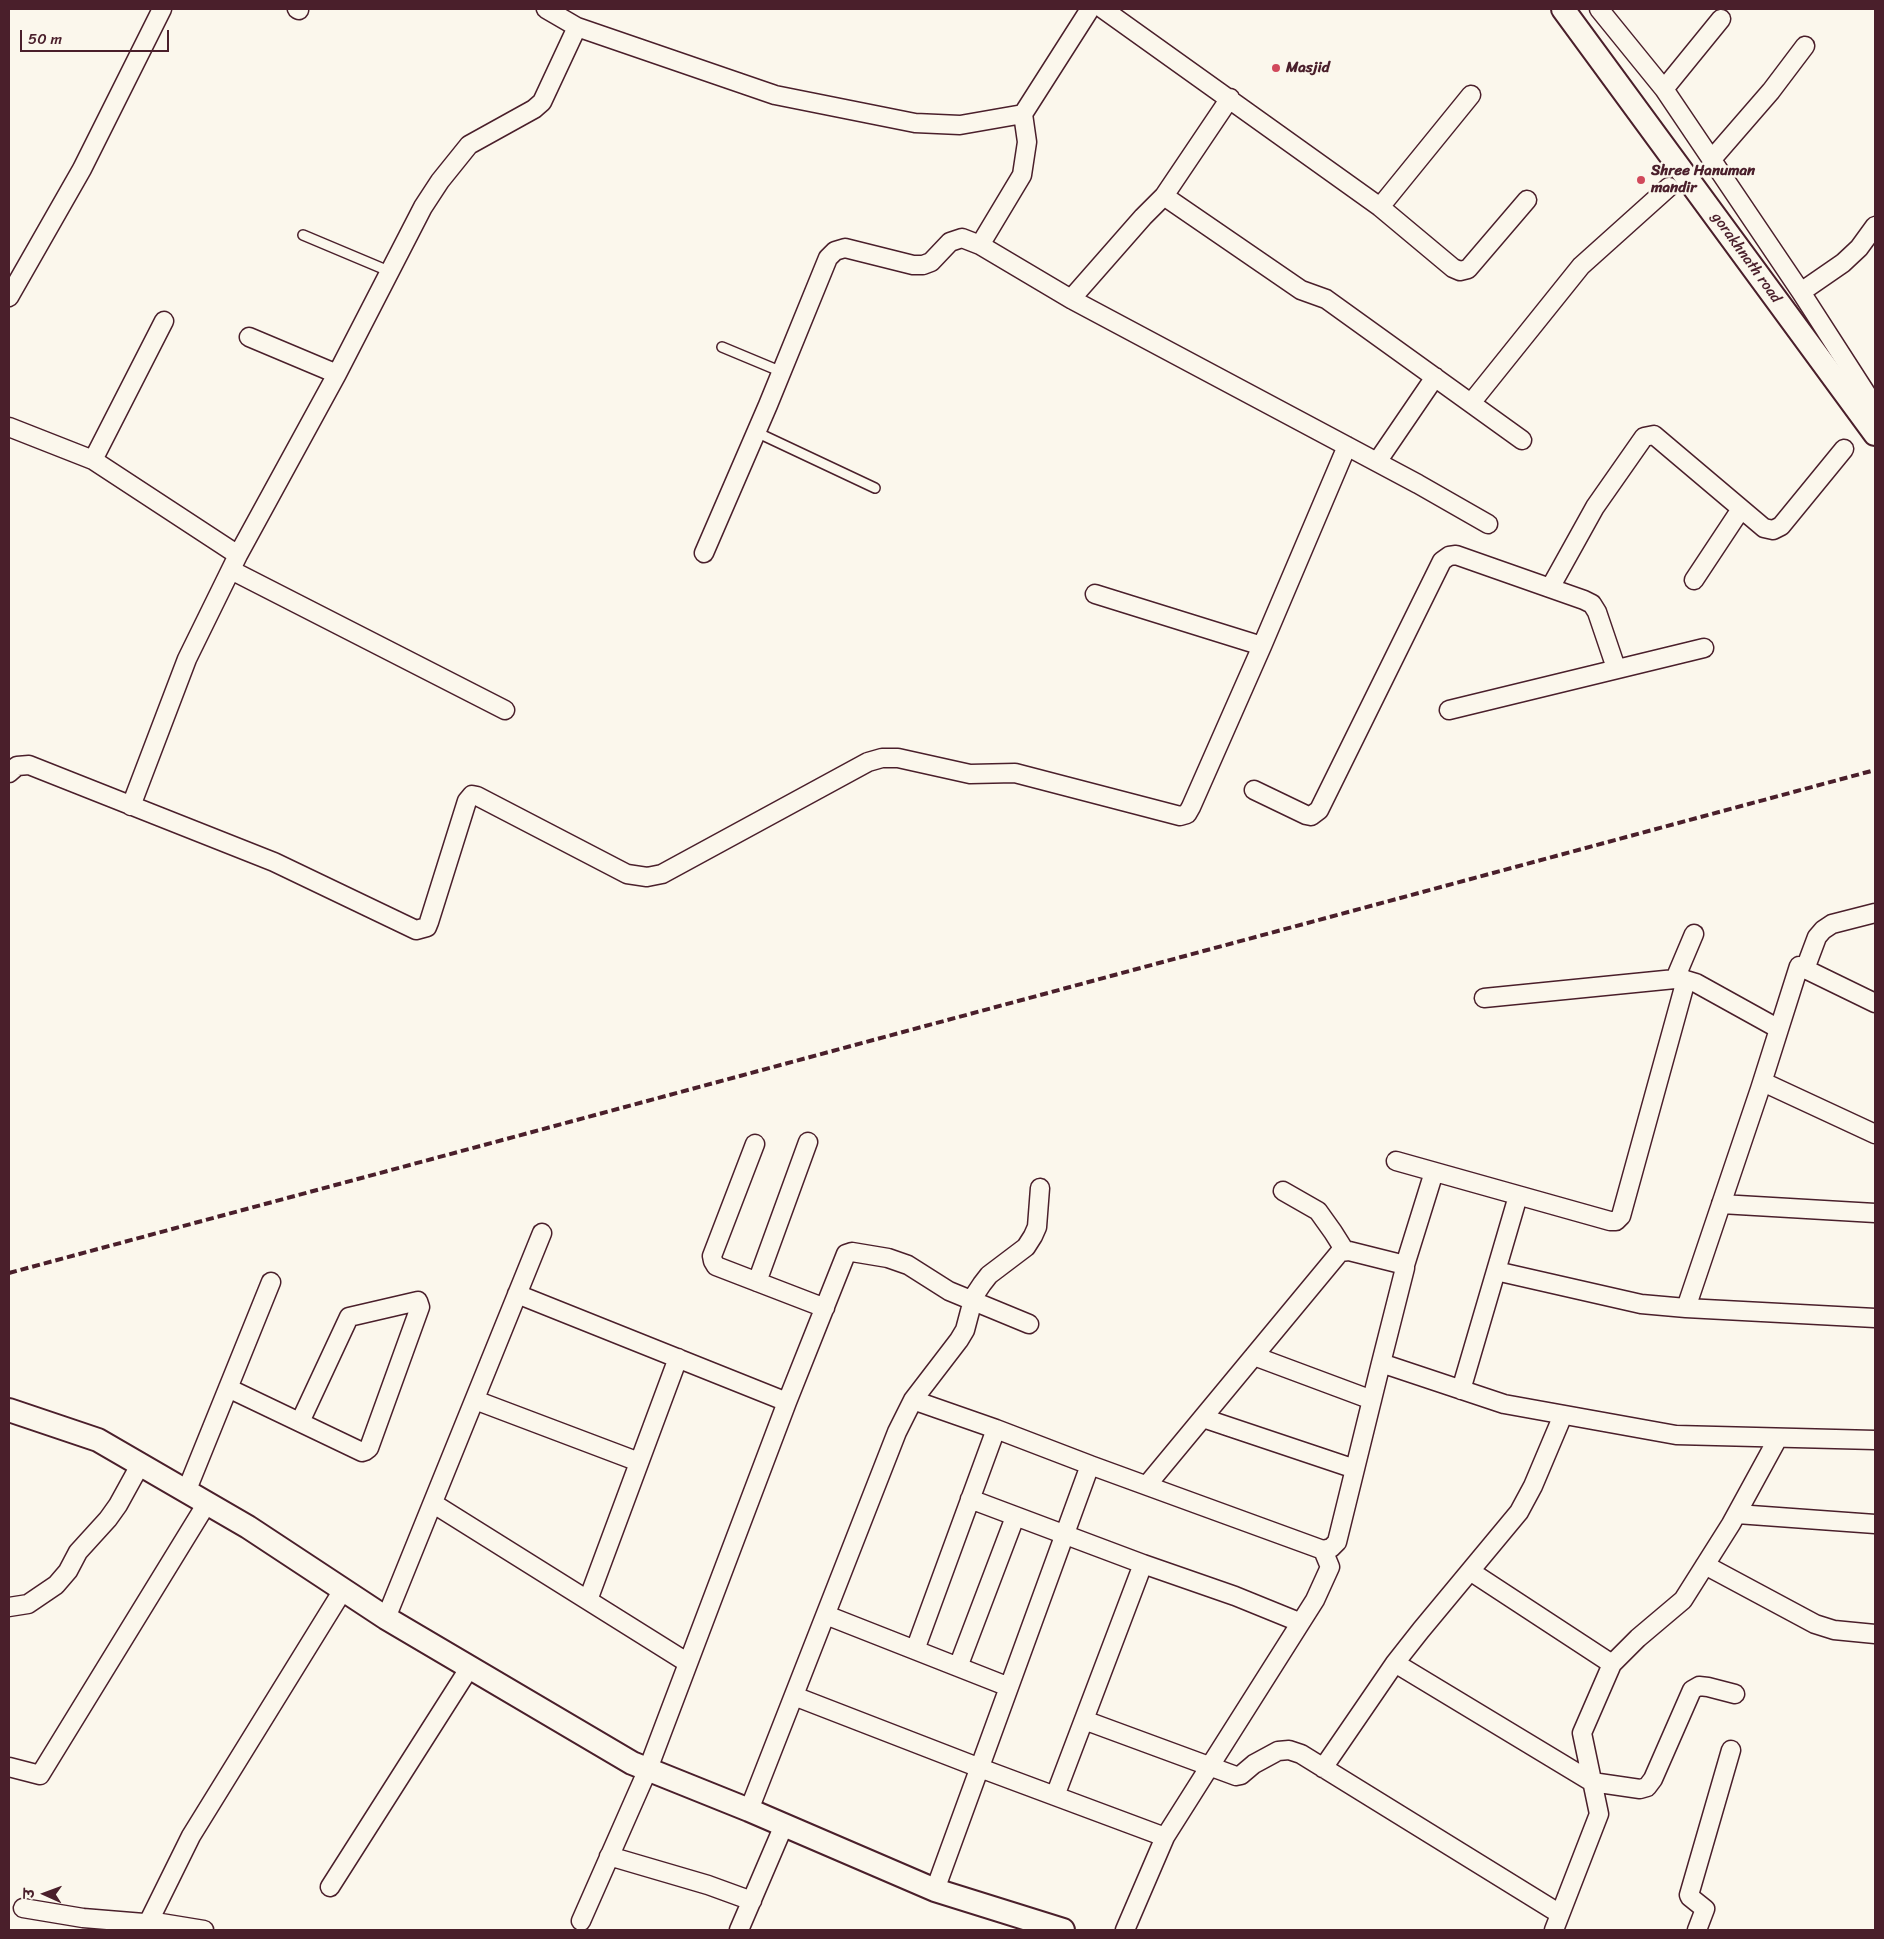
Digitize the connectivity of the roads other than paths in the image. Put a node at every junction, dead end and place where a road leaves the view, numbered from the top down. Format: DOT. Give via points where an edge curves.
graph roads {
  1 [pos="162,9"];
  2 [pos="546,9"];
  3 [pos="1090,9"];
  4 [pos="1103,9"];
  5 [pos="1563,9"];
  6 [pos="1599,9"];
  7 [pos="1721,19"];
  8 [pos="577,27"];
  9 [pos="1805,46"];
  10 [pos="1664,89"];
  11 [pos="1471,96"];
  12 [pos="1230,98"];
  13 [pos="1023,114"];
  14 [pos="1712,159"];
  15 [pos="1669,187"];
  16 [pos="1164,196"];
  17 [pos="1527,200"];
  18 [pos="1380,207"];
  19 [pos="1875,226"];
  20 [pos="303,235"];
  21 [pos="980,245"];
  22 [pos="391,272"];
  23 [pos="1801,292"];
  24 [pos="9,297"];
  25 [pos="1071,299"];
  26 [pos="164,321"];
  27 [pos="249,337"];
  28 [pos="722,347"];
  29 [pos="782,372"];
  30 [pos="337,374"];
  31 [pos="1434,377"];
  32 [pos="1471,403"];
  33 [pos="1875,407"];
  34 [pos="9,427"];
  35 [pos="756,432"];
  36 [pos="1875,434"];
  37 [pos="1522,440"];
  38 [pos="1347,446"];
  39 [pos="1844,449"];
  40 [pos="93,460"];
  41 [pos="1377,462"];
  42 [pos="875,488"];
  43 [pos="1742,509"];
  44 [pos="1488,524"];
  45 [pos="704,553"];
  46 [pos="234,563"];
  47 [pos="1694,580"];
  48 [pos="1550,588"];
  49 [pos="1095,594"];
  50 [pos="1262,646"];
  51 [pos="1704,648"];
  52 [pos="1616,668"];
  53 [pos="505,710"];
  54 [pos="1448,710"];
  55 [pos="9,773"];
  56 [pos="1254,790"];
  57 [pos="131,806"];
  58 [pos="1875,913"];
  59 [pos="1694,934"];
  60 [pos="1805,969"];
  61 [pos="1680,979"];
  62 [pos="1484,998"];
  63 [pos="1875,1003"];
  64 [pos="1779,1029"];
  65 [pos="1763,1082"];
  66 [pos="1875,1134"];
  67 [pos="808,1142"];
  68 [pos="755,1144"];
  69 [pos="1396,1161"];
  70 [pos="1434,1172"];
  71 [pos="1040,1188"];
  72 [pos="1283,1192"];
  73 [pos="1518,1196"];
  74 [pos="1721,1204"];
  75 [pos="1875,1213"];
  76 [pos="542,1233"];
  77 [pos="1344,1250"];
  78 [pos="1404,1265"];
  79 [pos="1496,1271"];
  80 [pos="271,1282"];
  81 [pos="757,1282"];
  82 [pos="517,1294"];
  83 [pos="973,1302"];
  84 [pos="825,1308"];
  85 [pos="1686,1308"];
  86 [pos="1875,1318"];
  87 [pos="1029,1324"];
  88 [pos="1254,1356"];
  89 [pos="678,1358"];
  90 [pos="1381,1363"];
  91 [pos="228,1388"];
  92 [pos="1461,1390"];
  93 [pos="475,1400"];
  94 [pos="913,1400"];
  95 [pos="1372,1400"];
  96 [pos="787,1402"];
  97 [pos="9,1410"];
  98 [pos="1563,1415"];
  99 [pos="1203,1418"];
  100 [pos="300,1422"];
  101 [pos="996,1429"];
  102 [pos="1778,1438"];
  103 [pos="1875,1440"];
  104 [pos="639,1462"];
  105 [pos="140,1465"];
  106 [pos="1090,1465"];
  107 [pos="1355,1469"];
  108 [pos="1147,1485"];
  109 [pos="186,1492"];
  110 [pos="970,1499"];
  111 [pos="207,1504"];
  112 [pos="434,1504"];
  113 [pos="1737,1514"];
  114 [pos="1015,1517"];
  115 [pos="1875,1524"];
  116 [pos="1065,1536"];
  117 [pos="1323,1550"];
  118 [pos="1143,1564"];
  119 [pos="1705,1565"];
  120 [pos="1470,1571"];
  121 [pos="343,1590"];
  122 [pos="588,1600"];
  123 [pos="9,1607"];
  124 [pos="826,1615"];
  125 [pos="386,1618"];
  126 [pos="1299,1622"];
  127 [pos="1875,1634"];
  128 [pos="915,1650"];
  129 [pos="688,1663"];
  130 [pos="1395,1664"];
  131 [pos="1612,1664"];
  132 [pos="958,1667"];
  133 [pos="470,1668"];
  134 [pos="1009,1687"];
  135 [pos="1735,1694"];
  136 [pos="794,1696"];
  137 [pos="1084,1720"];
  138 [pos="1731,1750"];
  139 [pos="1209,1765"];
  140 [pos="9,1767"];
  141 [pos="980,1768"];
  142 [pos="1324,1768"];
  143 [pos="648,1769"];
  144 [pos="1592,1782"];
  145 [pos="1055,1796"];
  146 [pos="749,1810"];
  147 [pos="784,1825"];
  148 [pos="1165,1837"];
  149 [pos="609,1856"];
  150 [pos="330,1887"];
  151 [pos="935,1890"];
  152 [pos="752,1901"];
  153 [pos="23,1908"];
  154 [pos="149,1921"];
  155 [pos="581,1921"];
  156 [pos="1557,1922"];
  157 [pos="204,1930"];
  158 [pos="740,1930"];
  159 [pos="1063,1930"];
  160 [pos="1125,1930"];
  161 [pos="1697,1930"];
  1 -- 24 [label="street" via="82,169"];
  2 -- 8 [label="street"];
  3 -- 13 [label="street"];
  4 -- 12 [label="street"];
  5 -- 36 [label="street, gorakhnath road"];
  6 -- 10 [label="street"];
  7 -- 10 [label="street"];
  8 -- 13 [label="street" via="775,95 802,101 915,123 960,125"];
  8 -- 22 [label="street" via="542,102 469,145 423,207"];
  9 -- 14 [label="street"];
  10 -- 14 [label="street"];
  11 -- 18 [label="street"];
  12 -- 16 [label="street"];
  12 -- 18 [label="street"];
  13 -- 21 [label="street" via="1027,142 1022,175"];
  14 -- 23 [label="street"];
  15 -- 32 [label="street" via="1581,266"];
  16 -- 25 [label="street"];
  16 -- 31 [label="street" via="1301,290 1326,299"];
  17 -- 18 [label="street" via="1468,269 1460,272"];
  19 -- 23 [label="street" via="1843,263"];
  20 -- 22 [label="lane"];
  21 -- 25 [label="street"];
  21 -- 29 [label="street" via="956,239 931,262 923,265 845,248 834,251 828,258"];
  22 -- 30 [label="street"];
  23 -- 33 [label="street"];
  25 -- 38 [label="street"];
  26 -- 40 [label="street"];
  27 -- 30 [label="street"];
  28 -- 29 [label="lane"];
  29 -- 35 [label="street"];
  30 -- 46 [label="street"];
  31 -- 32 [label="street"];
  31 -- 41 [label="street"];
  32 -- 37 [label="street"];
  34 -- 40 [label="street"];
  35 -- 42 [label="lane"];
  35 -- 45 [label="street"];
  38 -- 41 [label="street"];
  38 -- 50 [label="street"];
  39 -- 43 [label="street" via="1781,526 1773,530 1764,528"];
  40 -- 46 [label="street"];
  41 -- 44 [label="street"];
  43 -- 47 [label="street"];
  43 -- 48 [label="street" via="1654,435 1644,437 1595,508"];
  46 -- 53 [label="street"];
  46 -- 57 [label="street" via="187,659"];
  48 -- 52 [label="street" via="1592,604"];
  48 -- 56 [label="street" via="1456,555 1449,556 1442,561 1319,810 1311,816 1306,815"];
  49 -- 50 [label="street"];
  50 -- 57 [label="street" via="1187,814 1180,816 1015,773 970,774 898,758 882,758 868,762 662,874 647,877 627,874 472,795 467,801 430,922 416,930 274,862"];
  51 -- 52 [label="street"];
  52 -- 54 [label="street"];
  55 -- 57 [label="street" via="17,766 29,765"];
  58 -- 60 [label="street" via="1832,924 1823,930 1817,937"];
  59 -- 61 [label="street"];
  60 -- 63 [label="street"];
  60 -- 64 [label="street" via="1799,966"];
  61 -- 62 [label="street"];
  61 -- 64 [label="street" via="1696,983"];
  61 -- 73 [label="street" via="1622,1216 1610,1222"];
  64 -- 65 [label="street"];
  65 -- 66 [label="street"];
  65 -- 74 [label="street"];
  67 -- 81 [label="street"];
  68 -- 81 [label="street" via="712,1256 716,1266"];
  69 -- 70 [label="street"];
  70 -- 73 [label="street"];
  70 -- 78 [label="street"];
  71 -- 83 [label="street" via="1034,1236 1026,1247 989,1275"];
  72 -- 77 [label="street" via="1318,1211"];
  73 -- 79 [label="street"];
  74 -- 75 [label="street"];
  74 -- 85 [label="street"];
  76 -- 82 [label="street"];
  77 -- 78 [label="street"];
  77 -- 88 [label="street"];
  78 -- 90 [label="street"];
  79 -- 85 [label="street" via="1641,1304"];
  79 -- 92 [label="street"];
  80 -- 91 [label="street"];
  81 -- 84 [label="street"];
  82 -- 89 [label="street"];
  82 -- 93 [label="street"];
  83 -- 84 [label="street" via="908,1265 888,1258 848,1252"];
  83 -- 87 [label="street"];
  83 -- 94 [label="street" via="960,1340"];
  84 -- 96 [label="street"];
  85 -- 86 [label="street"];
  88 -- 95 [label="street"];
  88 -- 99 [label="street"];
  89 -- 96 [label="street"];
  89 -- 104 [label="street"];
  90 -- 92 [label="street"];
  90 -- 95 [label="street"];
  91 -- 100 [label="street"];
  91 -- 109 [label="street"];
  92 -- 98 [label="street" via="1504,1404"];
  93 -- 104 [label="street"];
  93 -- 112 [label="street"];
  94 -- 101 [label="street"];
  94 -- 124 [label="street"];
  95 -- 107 [label="street"];
  96 -- 129 [label="street"];
  97 -- 105 [label="street" via="98,1440"];
  98 -- 102 [label="street" via="1676,1435"];
  98 -- 120 [label="street" via="1520,1512"];
  99 -- 107 [label="street"];
  99 -- 108 [label="street"];
  100 -- 100 [label="street" via="362,1452 369,1448 420,1307 418,1301 349,1317"];
  101 -- 106 [label="street"];
  101 -- 110 [label="street"];
  102 -- 103 [label="street"];
  102 -- 113 [label="street"];
  104 -- 122 [label="street"];
  105 -- 109 [label="street"];
  105 -- 123 [label="street" via="118,1505 78,1552 56,1585 28,1604"];
  106 -- 108 [label="street"];
  106 -- 116 [label="street"];
  107 -- 117 [label="street" via="1337,1542"];
  108 -- 117 [label="street"];
  109 -- 111 [label="street"];
  110 -- 114 [label="street"];
  110 -- 128 [label="street"];
  111 -- 121 [label="street"];
  111 -- 140 [label="street" via="40,1775"];
  112 -- 122 [label="street"];
  112 -- 125 [label="street"];
  113 -- 115 [label="street"];
  113 -- 119 [label="street"];
  114 -- 116 [label="street"];
  114 -- 132 [label="street"];
  116 -- 118 [label="street"];
  116 -- 134 [label="street"];
  117 -- 126 [label="street" via="1330,1567 1315,1600"];
  118 -- 126 [label="street"];
  118 -- 137 [label="street"];
  119 -- 127 [label="street" via="1815,1624 1834,1630"];
  119 -- 131 [label="street" via="1683,1600"];
  120 -- 130 [label="street"];
  120 -- 131 [label="street"];
  121 -- 125 [label="street"];
  121 -- 154 [label="street" via="191,1836"];
  122 -- 129 [label="street"];
  124 -- 128 [label="street"];
  124 -- 136 [label="street"];
  125 -- 133 [label="street"];
  126 -- 139 [label="street"];
  128 -- 132 [label="street"];
  129 -- 143 [label="street"];
  130 -- 142 [label="street"];
  130 -- 144 [label="street"];
  131 -- 144 [label="street" via="1582,1733"];
  132 -- 134 [label="street"];
  133 -- 143 [label="street" via="632,1763"];
  133 -- 150 [label="street"];
  134 -- 141 [label="street"];
  135 -- 144 [label="street" via="1699,1686 1692,1690 1647,1787"];
  136 -- 141 [label="street"];
  136 -- 146 [label="street"];
  137 -- 139 [label="street"];
  137 -- 145 [label="street"];
  138 -- 161 [label="street" via="1690,1895 1705,1908"];
  139 -- 142 [label="street" via="1236,1776 1278,1750 1289,1750"];
  139 -- 148 [label="street"];
  141 -- 145 [label="street"];
  141 -- 151 [label="street"];
  142 -- 156 [label="street"];
  143 -- 146 [label="street"];
  143 -- 149 [label="street"];
  144 -- 156 [label="street" via="1599,1814"];
  145 -- 148 [label="street"];
  146 -- 147 [label="street"];
  147 -- 151 [label="street"];
  147 -- 152 [label="street"];
  148 -- 160 [label="street"];
  149 -- 152 [label="street"];
  149 -- 155 [label="street"];
  151 -- 159 [label="street"];
  152 -- 158 [label="street"];
  153 -- 154 [label="street" via="83,1918"];
  154 -- 157 [label="street"];
}
